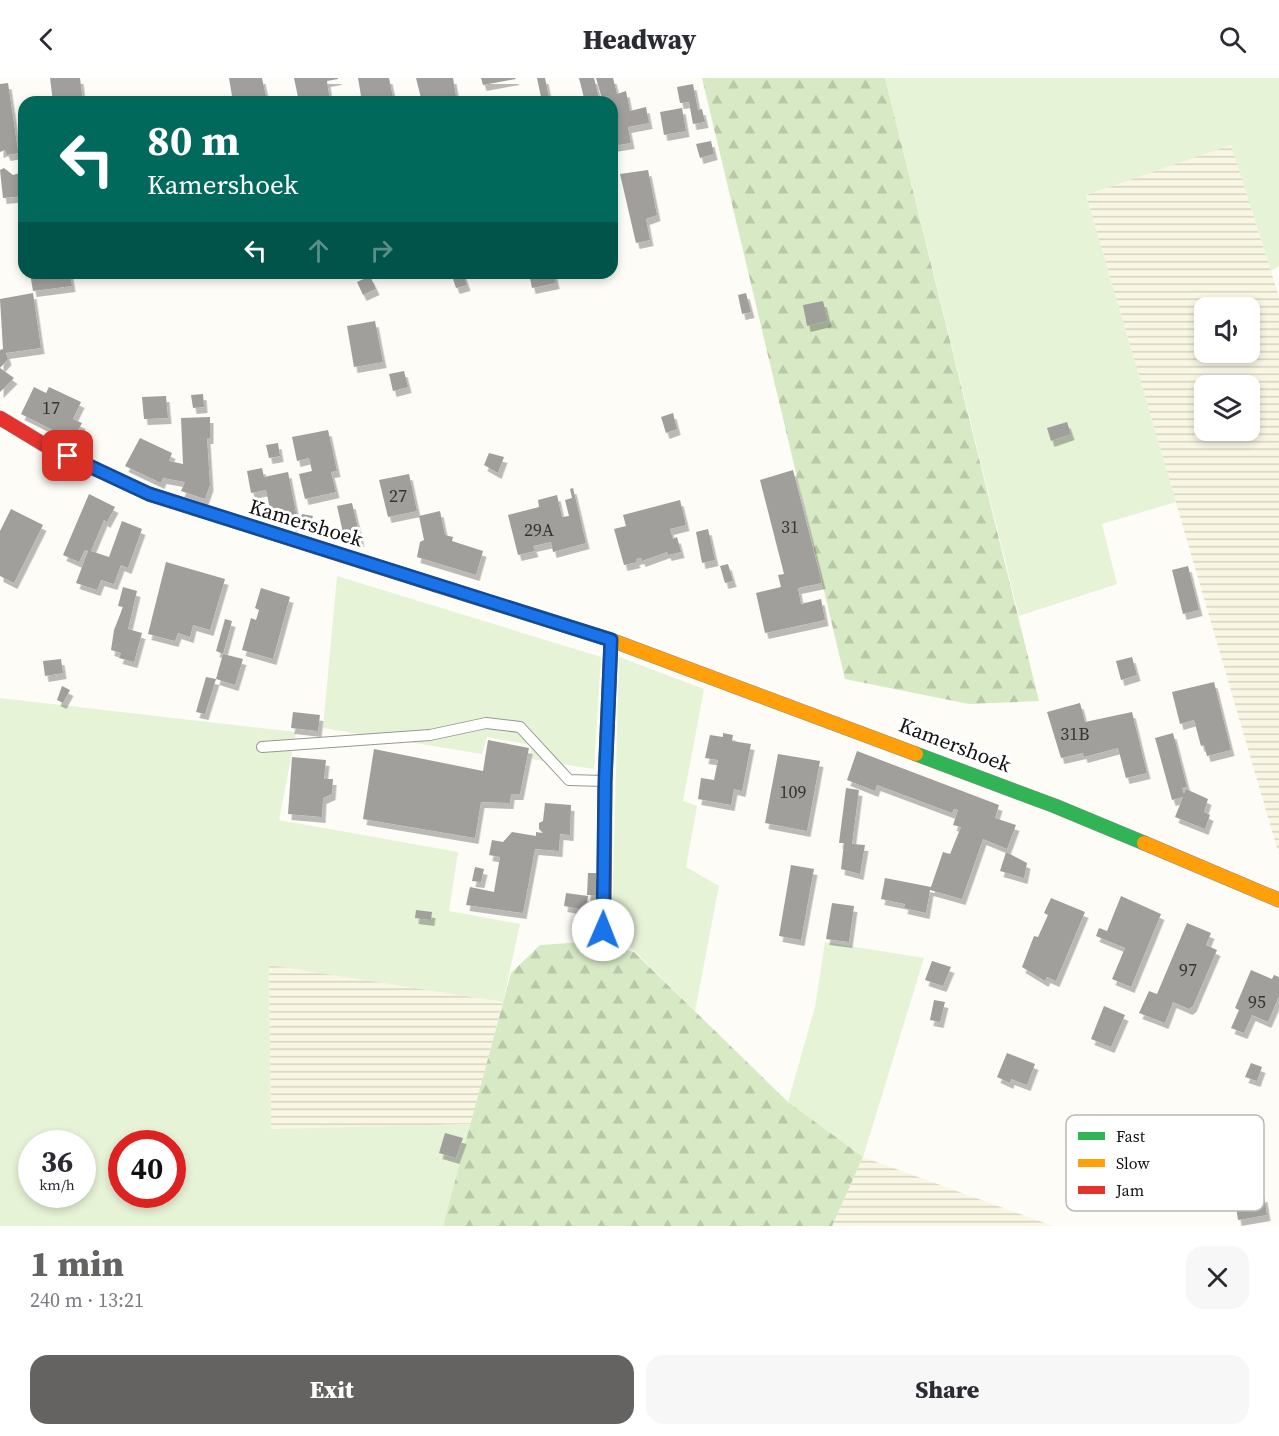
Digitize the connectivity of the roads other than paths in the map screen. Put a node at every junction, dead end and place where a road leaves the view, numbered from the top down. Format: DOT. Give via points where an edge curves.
graph roads {
  1 [pos="0,418"];
  2 [pos="611,640"];
  3 [pos="262,747"];
  4 [pos="605,781"];
  5 [pos="1279,900"];
  6 [pos="603,930"];
  1 -- 2 [label="street, Kamershoek" via="48,447 149,494"];
  2 -- 4 [label="street"];
  2 -- 5 [label="street, Kamershoek" via="1055,806"];
  3 -- 4 [label="lane" via="430,735 486,723 520,727 569,780"];
  4 -- 6 [label="street"];
}
